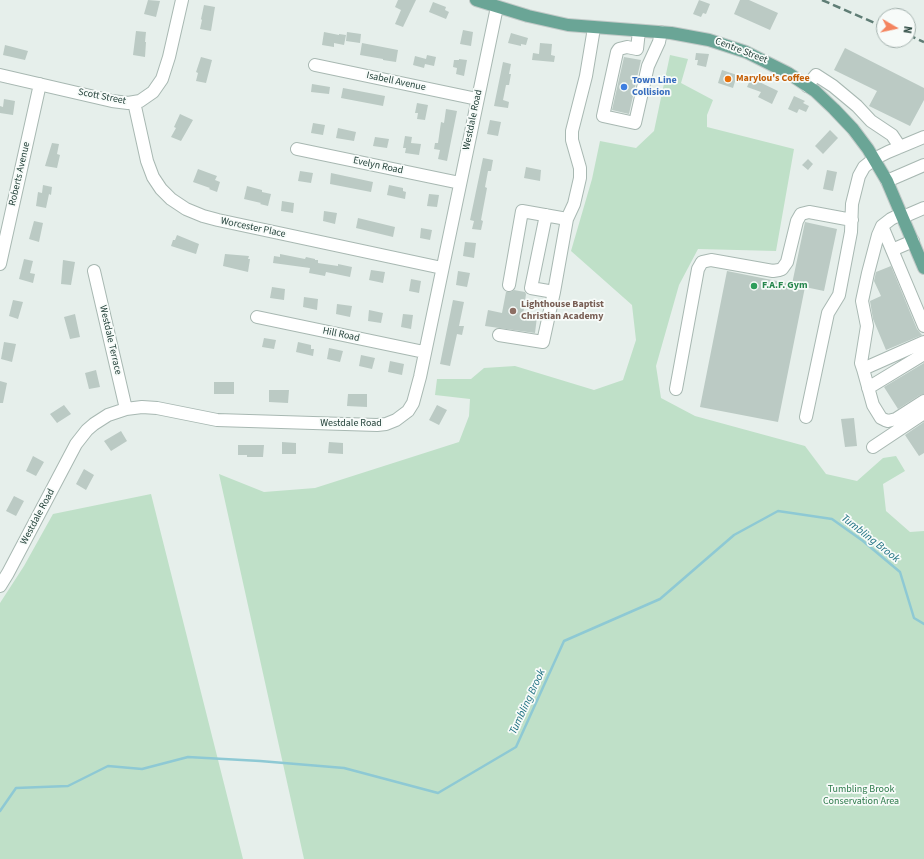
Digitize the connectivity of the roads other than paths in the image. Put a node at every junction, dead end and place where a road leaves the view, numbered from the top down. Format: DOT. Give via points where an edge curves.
graph roads {
  1 [pos="182,0"];
  2 [pos="476,0"];
  3 [pos="497,7"];
  4 [pos="594,28"];
  5 [pos="639,31"];
  6 [pos="661,32"];
  7 [pos="637,49"];
  8 [pos="651,59"];
  9 [pos="316,65"];
  10 [pos="0,75"];
  11 [pos="40,84"];
  12 [pos="807,86"];
  13 [pos="478,99"];
  14 [pos="134,102"];
  15 [pos="924,137"];
  16 [pos="900,147"];
  17 [pos="297,149"];
  18 [pos="874,159"];
  19 [pos="924,165"];
  20 [pos="887,181"];
  21 [pos="460,183"];
  22 [pos="924,208"];
  23 [pos="546,215"];
  24 [pos="902,216"];
  25 [pos="567,219"];
  26 [pos="852,220"];
  27 [pos="882,226"];
  28 [pos="913,241"];
  29 [pos="892,250"];
  30 [pos="0,264"];
  31 [pos="442,268"];
  32 [pos="924,268"];
  33 [pos="94,271"];
  34 [pos="509,285"];
  35 [pos="554,292"];
  36 [pos="257,317"];
  37 [pos="924,326"];
  38 [pos="500,335"];
  39 [pos="924,342"];
  40 [pos="424,352"];
  41 [pos="924,354"];
  42 [pos="863,369"];
  43 [pos="868,388"];
  44 [pos="676,389"];
  45 [pos="924,401"];
  46 [pos="126,409"];
  47 [pos="924,413"];
  48 [pos="806,417"];
  49 [pos="873,447"];
  50 [pos="0,586"];
  1 -- 14 [label="street, Scott Street" via="162,79 150,95"];
  2 -- 3 [label="main road, Centre Street"];
  3 -- 4 [label="main road, Centre Street" via="545,20"];
  3 -- 13 [label="street, Westdale Road"];
  4 -- 5 [label="main road, Centre Street"];
  4 -- 25 [label="street" via="586,76 572,131 580,178 574,204"];
  5 -- 6 [label="main road, Centre Street"];
  5 -- 7 [label="street"];
  6 -- 8 [label="street"];
  6 -- 12 [label="main road, Centre Street" via="703,38 737,48 770,63"];
  7 -- 8 [label="street"];
  7 -- 8 [label="street" via="627,47 617,52 603,116 635,123"];
  9 -- 13 [label="street, Isabell Avenue"];
  10 -- 11 [label="street, Scott Street"];
  11 -- 14 [label="street, Scott Street" via="112,101"];
  11 -- 30 [label="street, Roberts Avenue"];
  12 -- 16 [label="street" via="816,75 833,86 892,135"];
  12 -- 18 [label="main road, Centre Street" via="845,120"];
  13 -- 21 [label="street, Westdale Road"];
  14 -- 31 [label="street, Worcester Place" via="153,177 171,199 186,209 218,220"];
  15 -- 16 [label="street"];
  16 -- 18 [label="street"];
  17 -- 21 [label="street, Evelyn Road"];
  18 -- 20 [label="main road, Centre Street"];
  18 -- 26 [label="street" via="864,167 857,183 852,204"];
  19 -- 20 [label="street"];
  20 -- 24 [label="main road, Centre Street"];
  21 -- 31 [label="street, Westdale Road"];
  22 -- 24 [label="street"];
  23 -- 25 [label="street"];
  23 -- 34 [label="street" via="522,211"];
  23 -- 35 [label="street" via="531,288"];
  24 -- 27 [label="street" via="891,219"];
  24 -- 28 [label="main road, Centre Street"];
  25 -- 35 [label="street"];
  26 -- 44 [label="street" via="809,212 801,214 787,262 779,270 711,260 702,262 698,269"];
  26 -- 48 [label="street" via="839,295 828,312"];
  27 -- 29 [label="street"];
  27 -- 42 [label="street" via="862,302 867,326 861,363"];
  28 -- 29 [label="street"];
  28 -- 32 [label="main road, Centre Street"];
  29 -- 37 [label="street"];
  31 -- 40 [label="street, Westdale Road"];
  33 -- 46 [label="street, Westdale Terrace"];
  35 -- 38 [label="street" via="543,342"];
  36 -- 40 [label="street, Hill Road"];
  39 -- 42 [label="street"];
  40 -- 46 [label="street, Westdale Road" via="411,407 401,418 386,424 217,420 152,408"];
  41 -- 43 [label="street"];
  42 -- 43 [label="street"];
  43 -- 45 [label="street" via="873,405 881,418 888,421 896,419"];
  46 -- 50 [label="street, Westdale Road" via="101,419 81,437"];
  47 -- 49 [label="street"];
}
